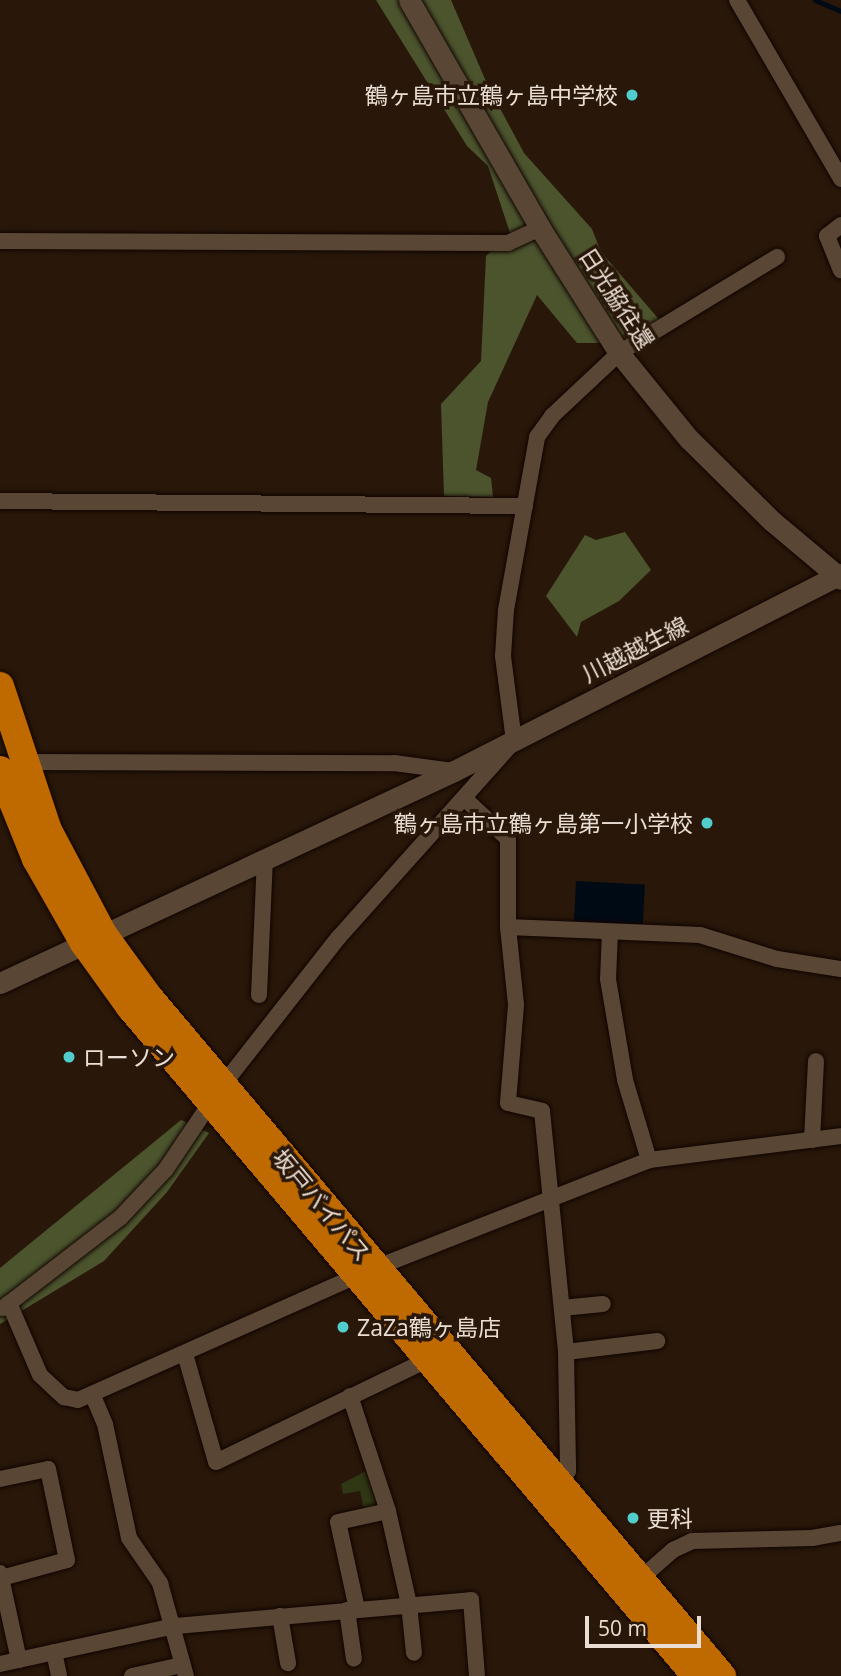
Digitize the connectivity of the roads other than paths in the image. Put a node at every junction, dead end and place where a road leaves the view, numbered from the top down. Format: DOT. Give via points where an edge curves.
graph roads {
  1 [pos="409,0"];
  2 [pos="737,0"];
  3 [pos="841,179"];
  4 [pos="841,225"];
  5 [pos="540,228"];
  6 [pos="0,241"];
  7 [pos="777,257"];
  8 [pos="841,270"];
  9 [pos="619,353"];
  10 [pos="0,501"];
  11 [pos="525,506"];
  12 [pos="840,576"];
  13 [pos="0,686"];
  14 [pos="514,741"];
  15 [pos="11,766"];
  16 [pos="454,771"];
  17 [pos="464,798"];
  18 [pos="265,858"];
  19 [pos="508,927"];
  20 [pos="610,932"];
  21 [pos="93,939"];
  22 [pos="841,969"];
  23 [pos="0,983"];
  24 [pos="259,995"];
  25 [pos="816,1061"];
  26 [pos="215,1095"];
  27 [pos="841,1136"];
  28 [pos="812,1140"];
  29 [pos="649,1160"];
  30 [pos="552,1196"];
  31 [pos="365,1272"];
  32 [pos="603,1304"];
  33 [pos="4,1306"];
  34 [pos="562,1308"];
  35 [pos="657,1341"];
  36 [pos="566,1352"];
  37 [pos="185,1354"];
  38 [pos="425,1361"];
  39 [pos="93,1396"];
  40 [pos="350,1396"];
  41 [pos="0,1479"];
  42 [pos="557,1482"];
  43 [pos="388,1511"];
  44 [pos="841,1533"];
  45 [pos="1,1575"];
  46 [pos="639,1580"];
  47 [pos="409,1604"];
  48 [pos="353,1609"];
  49 [pos="280,1616"];
  50 [pos="175,1626"];
  51 [pos="54,1652"];
  52 [pos="414,1653"];
  53 [pos="354,1658"];
  54 [pos="19,1660"];
  55 [pos="288,1663"];
  56 [pos="0,1664"];
  57 [pos="184,1670"];
  58 [pos="59,1676"];
  59 [pos="132,1676"];
  60 [pos="477,1676"];
  61 [pos="695,1676"];
  62 [pos="722,1676"];
  1 -- 5 [label="main road, 日光脇往還"];
  2 -- 3 [label="street"];
  4 -- 8 [label="street" via="827,236"];
  5 -- 6 [label="street" via="508,243"];
  5 -- 9 [label="main road, 日光脇往還"];
  7 -- 9 [label="street"];
  9 -- 11 [label="street" via="552,416 537,437"];
  9 -- 12 [label="main road, 日光脇往還" via="689,439 772,521"];
  10 -- 11 [label="street"];
  11 -- 14 [label="street" via="503,656"];
  12 -- 14 [label="main road, 川越越生線"];
  13 -- 15 [label="highway, 坂戸バイパス"];
  14 -- 16 [label="main road, 川越越生線"];
  14 -- 17 [label="street"];
  15 -- 16 [label="street" via="394,763"];
  15 -- 21 [label="highway, 坂戸バイパス" via="48,830"];
  16 -- 18 [label="main road, 川越越生線"];
  17 -- 19 [label="street" via="508,839"];
  17 -- 26 [label="street" via="338,937"];
  18 -- 21 [label="main road, 川越越生線"];
  18 -- 24 [label="street"];
  19 -- 20 [label="street"];
  19 -- 30 [label="street" via="516,1005 508,1103 542,1111"];
  20 -- 22 [label="street" via="711,937 777,959"];
  20 -- 29 [label="street" via="608,979 625,1080"];
  21 -- 23 [label="main road"];
  21 -- 26 [label="highway, 坂戸バイパス"];
  25 -- 28 [label="street"];
  26 -- 31 [label="highway, 坂戸バイパス"];
  26 -- 33 [label="street" via="166,1169 120,1218"];
  27 -- 28 [label="street"];
  28 -- 29 [label="street"];
  29 -- 30 [label="street"];
  30 -- 31 [label="street"];
  30 -- 34 [label="street"];
  31 -- 37 [label="street"];
  31 -- 38 [label="highway, 坂戸バイパス"];
  31 -- 42 [label="highway, 坂戸バイパス"];
  32 -- 34 [label="street"];
  33 -- 39 [label="street" via="40,1375 52,1388 78,1400"];
  34 -- 36 [label="street"];
  35 -- 36 [label="street"];
  36 -- 42 [label="street" via="568,1471"];
  37 -- 39 [label="street"];
  37 -- 40 [label="street" via="216,1462"];
  38 -- 40 [label="street"];
  38 -- 61 [label="highway, 坂戸バイパス"];
  39 -- 50 [label="street" via="105,1424 129,1538 160,1583"];
  40 -- 43 [label="street"];
  41 -- 45 [label="street" via="48,1469 67,1560"];
  42 -- 46 [label="highway, 坂戸バイパス"];
  43 -- 47 [label="street"];
  43 -- 48 [label="street" via="338,1522"];
  44 -- 46 [label="street" via="692,1541 673,1550"];
  45 -- 54 [label="street"];
  46 -- 62 [label="highway, 坂戸バイパス"];
  47 -- 48 [label="street"];
  47 -- 52 [label="street"];
  47 -- 60 [label="street" via="471,1600"];
  48 -- 49 [label="street"];
  48 -- 53 [label="street"];
  49 -- 50 [label="street"];
  49 -- 55 [label="street"];
  50 -- 51 [label="street"];
  50 -- 57 [label="street"];
  51 -- 54 [label="street"];
  51 -- 58 [label="street"];
  54 -- 56 [label="street"];
  57 -- 59 [label="street"];
}
